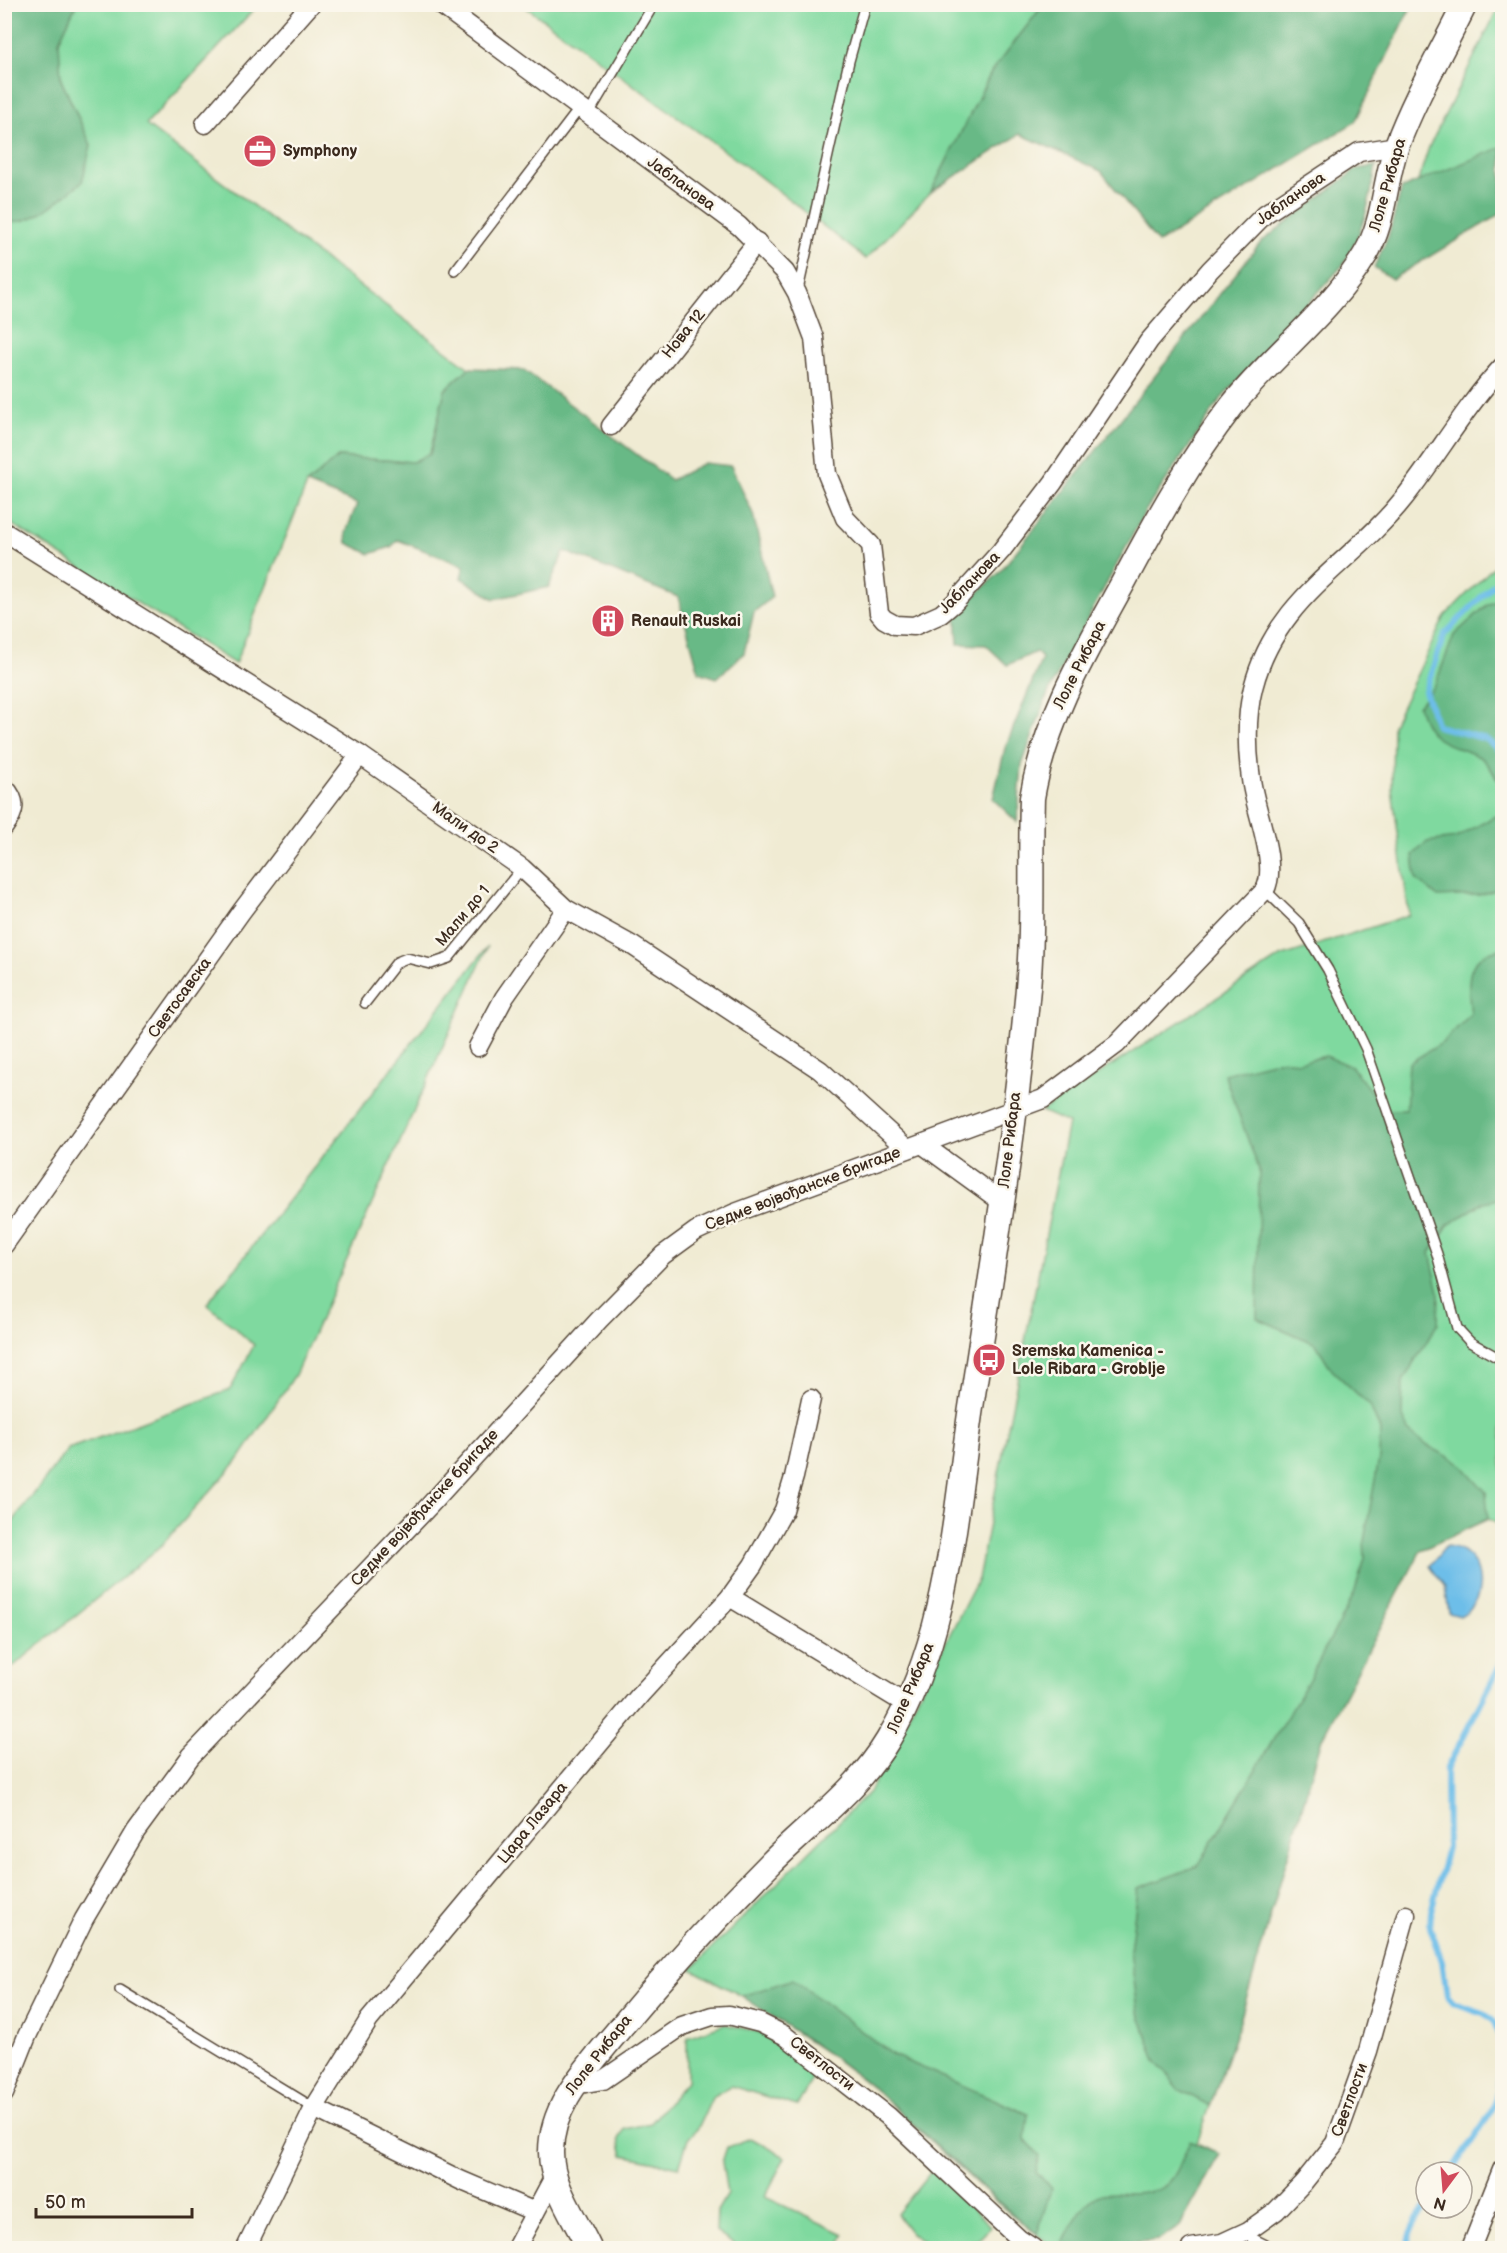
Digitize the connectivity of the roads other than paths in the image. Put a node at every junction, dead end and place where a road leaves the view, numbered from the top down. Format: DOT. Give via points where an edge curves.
graph roads {
  1 [pos="311,4"];
  2 [pos="440,4"];
  3 [pos="654,4"];
  4 [pos="865,4"];
  5 [pos="1465,4"];
  6 [pos="584,112"];
  7 [pos="205,124"];
  8 [pos="1397,146"];
  9 [pos="757,242"];
  10 [pos="455,271"];
  11 [pos="797,293"];
  12 [pos="1503,366"];
  13 [pos="611,426"];
  14 [pos="4,532"];
  15 [pos="360,755"];
  16 [pos="4,787"];
  17 [pos="8,822"];
  18 [pos="522,868"];
  19 [pos="1265,890"];
  20 [pos="566,909"];
  21 [pos="365,1003"];
  22 [pos="478,1047"];
  23 [pos="1013,1112"];
  24 [pos="915,1147"];
  25 [pos="1002,1202"];
  26 [pos="4,1245"];
  27 [pos="1503,1360"];
  28 [pos="811,1399"];
  29 [pos="730,1597"];
  30 [pos="906,1704"];
  31 [pos="1406,1915"];
  32 [pos="120,1990"];
  33 [pos="574,2085"];
  34 [pos="4,2094"];
  35 [pos="314,2108"];
  36 [pos="1503,2170"];
  37 [pos="555,2175"];
  38 [pos="535,2212"];
  39 [pos="1242,2233"];
  40 [pos="246,2248"];
  41 [pos="516,2248"];
  42 [pos="589,2248"];
  43 [pos="1033,2248"];
  44 [pos="1191,2248"];
  45 [pos="1272,2248"];
  46 [pos="1471,2248"];
  1 -- 7 [label="street"];
  2 -- 6 [label="street, Јабланова"];
  3 -- 6 [label="lane"];
  4 -- 11 [label="lane"];
  5 -- 8 [label="street, Лоле Рибара"];
  6 -- 9 [label="street, Јабланова"];
  6 -- 10 [label="lane"];
  8 -- 11 [label="street, Јабланова" via="1359,152 1264,213 1149,341 1053,483 981,575 941,614 914,626 895,625 879,613 872,545 845,518 832,492 814,338"];
  8 -- 23 [label="street, Лоле Рибара" via="1383,206 1366,253 1337,291 1232,406 1212,435 1160,515 1061,700 1037,767 1032,798 1028,998"];
  9 -- 11 [label="street, Јабланова" via="780,265"];
  9 -- 13 [label="street, Нова 12"];
  12 -- 19 [label="street" via="1404,498 1357,548 1301,597 1264,656 1253,688 1249,733 1251,779 1270,871"];
  14 -- 15 [label="street, Мали до 2"];
  15 -- 18 [label="street, Мали до 2"];
  15 -- 26 [label="street, Светосавска" via="241,912"];
  16 -- 17 [label="street" via="15,806"];
  18 -- 20 [label="street, Мали до 2"];
  18 -- 21 [label="lane, Мали до 1" via="449,958 431,964 407,958 397,962"];
  19 -- 23 [label="street, Седме војвођанске бригаде" via="1117,1044 1043,1099"];
  19 -- 27 [label="lane" via="1299,923 1328,970 1366,1049 1437,1254 1457,1328 1470,1342"];
  20 -- 22 [label="street" via="504,998"];
  20 -- 24 [label="street, Мали до 2" via="633,946 820,1070"];
  23 -- 24 [label="street, Седме војвођанске бригаде"];
  23 -- 25 [label="street, Лоле Рибара"];
  24 -- 25 [label="street, Мали до 2"];
  24 -- 34 [label="street, Седме војвођанске бригаде" via="849,1169 696,1231 663,1255 599,1320 191,1756 136,1832 84,1919 27,2036"];
  25 -- 30 [label="street, Лоле Рибара" via="945,1582 927,1656"];
  28 -- 29 [label="street, Цара Лазара" via="784,1510"];
  29 -- 30 [label="street"];
  29 -- 35 [label="street, Цара Лазара" via="640,1695 435,1938 369,2020"];
  30 -- 33 [label="street, Лоле Рибара" via="890,1738 848,1791 769,1865 666,1972"];
  31 -- 39 [label="street, Светлости" via="1368,2051 1335,2142 1276,2211"];
  32 -- 35 [label="lane"];
  33 -- 37 [label="street, Лоле Рибара" via="555,2123 551,2154"];
  33 -- 43 [label="street, Светлости" via="603,2080 682,2026 729,2015 760,2023 784,2035 888,2116"];
  35 -- 38 [label="street"];
  35 -- 40 [label="street, Цара Лазара"];
  36 -- 46 [label="street"];
  37 -- 38 [label="street"];
  37 -- 42 [label="street, Лоле Рибара"];
  38 -- 41 [label="street"];
  39 -- 44 [label="street, Светлости" via="1222,2243"];
  39 -- 45 [label="lane"];
}
